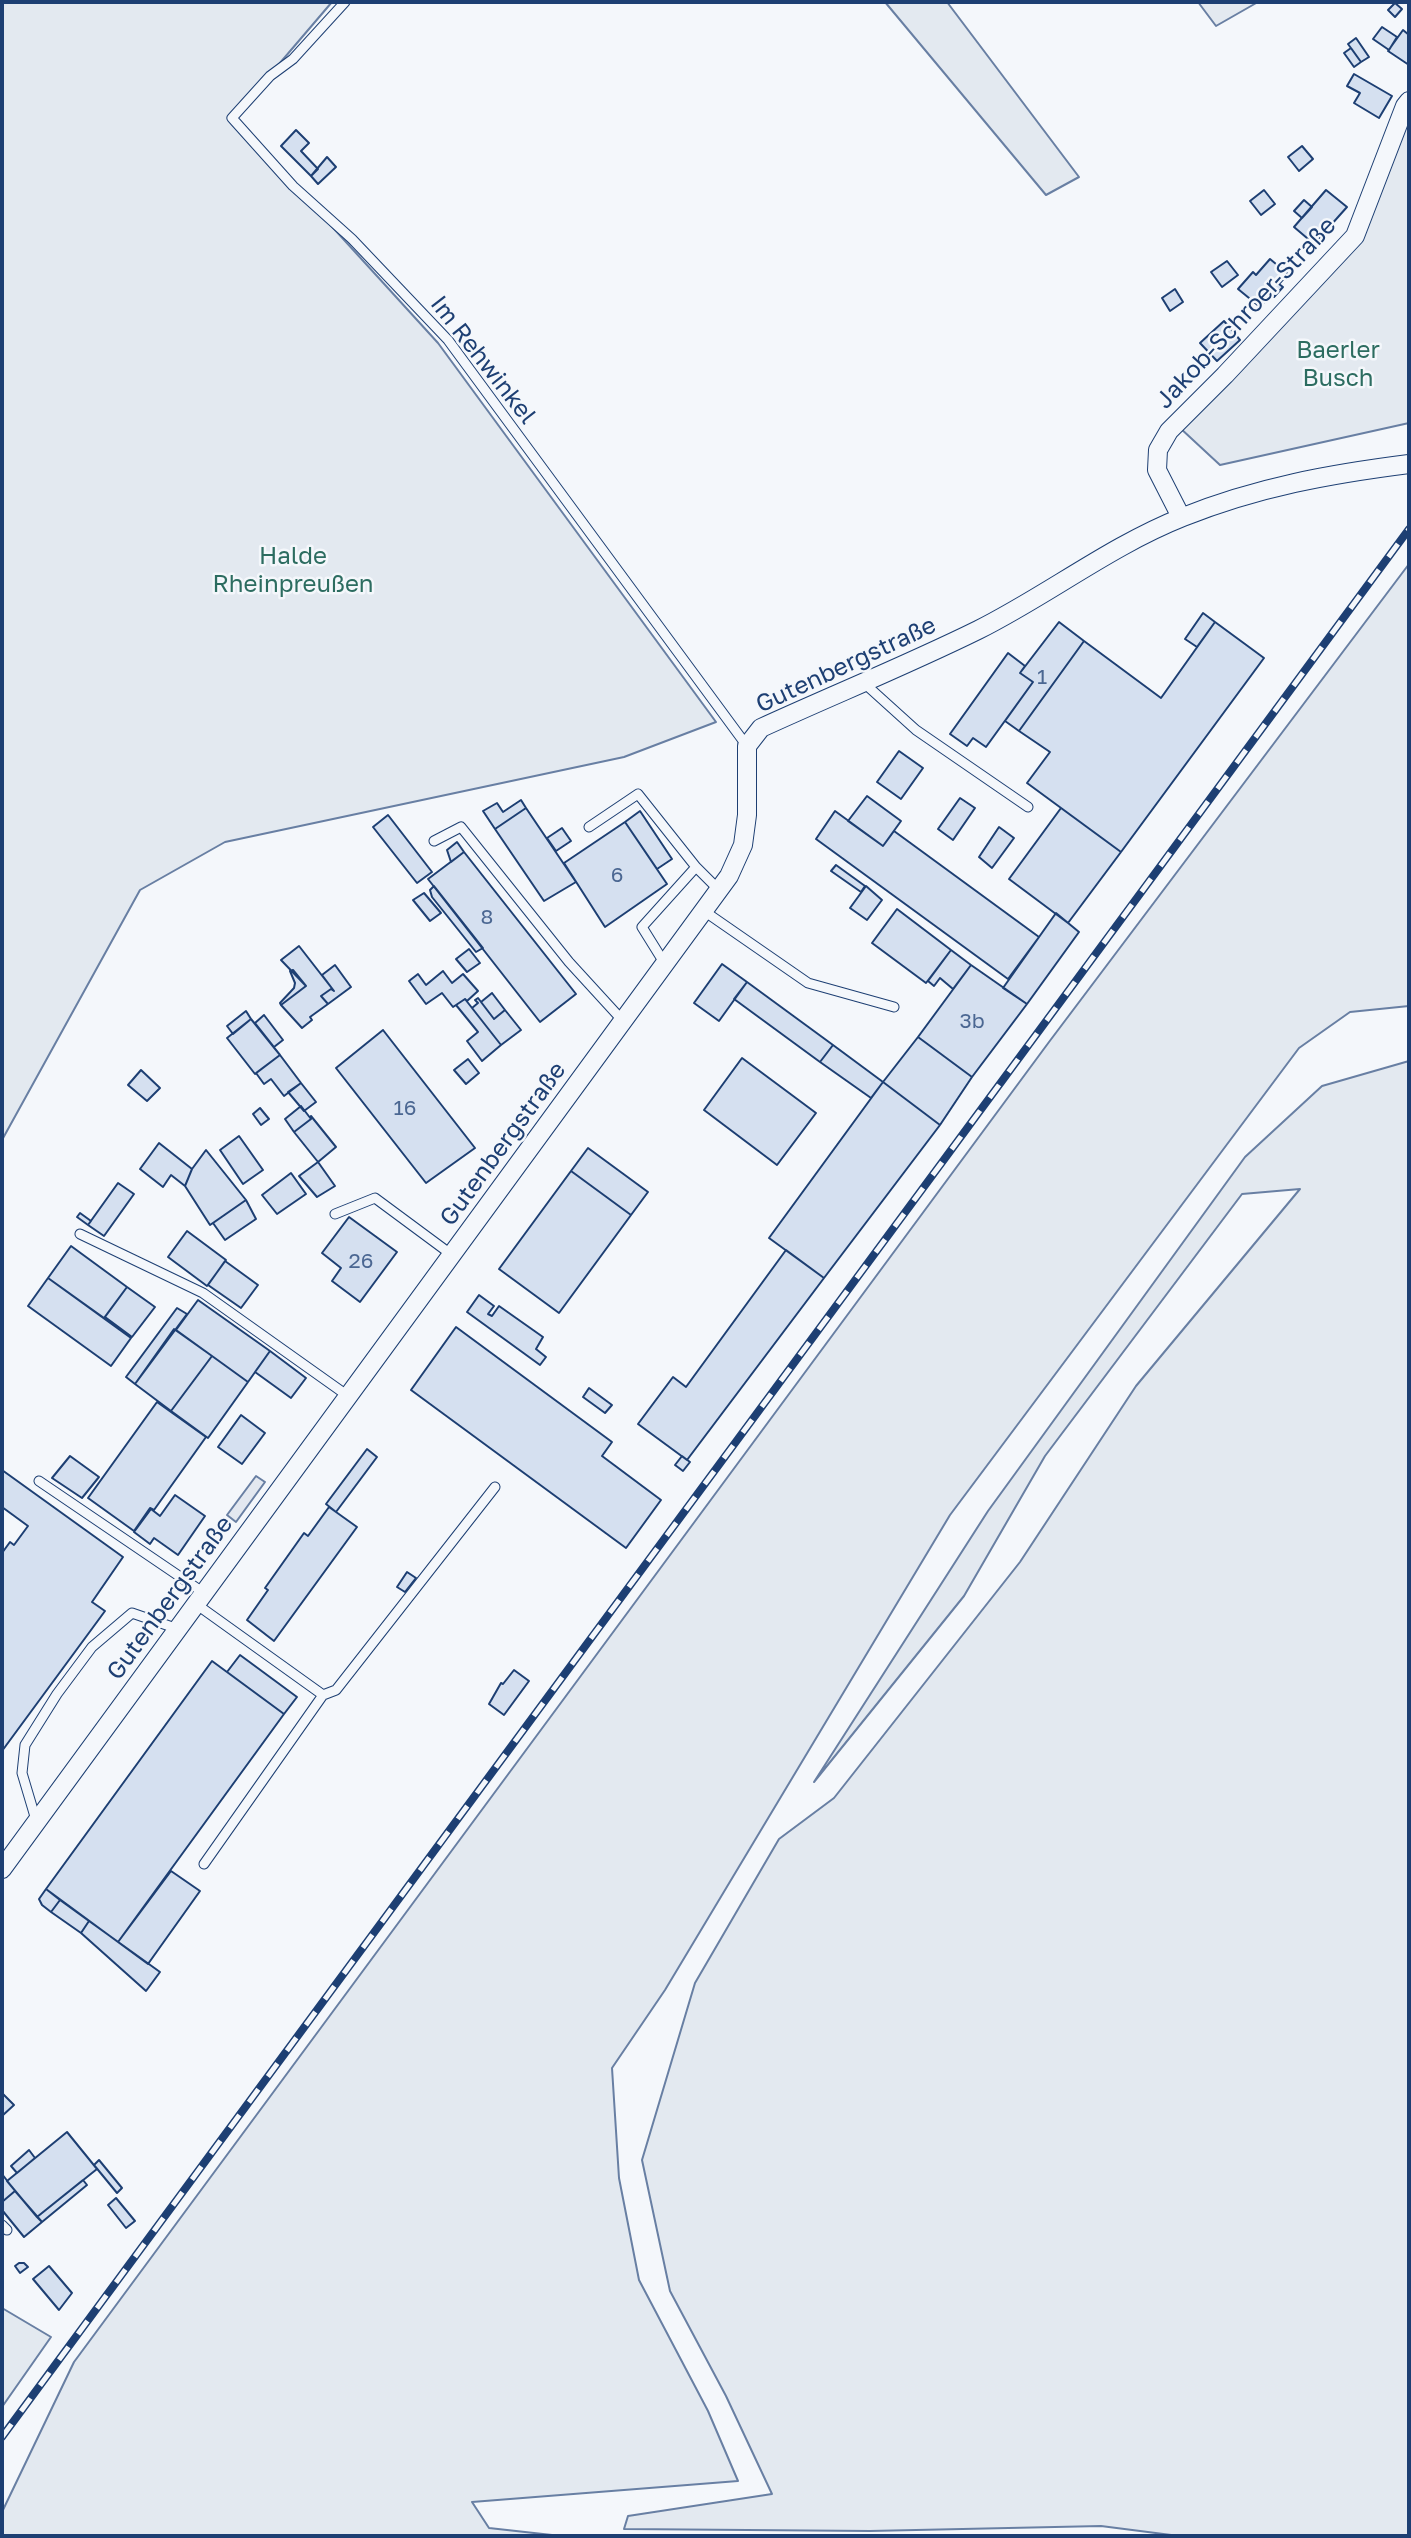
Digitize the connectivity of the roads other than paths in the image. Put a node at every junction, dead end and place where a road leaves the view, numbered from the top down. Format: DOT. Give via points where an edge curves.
graph roads {
  1 [pos="345,2"];
  2 [pos="1409,101"];
  3 [pos="1409,464"];
  4 [pos="1181,517"];
  5 [pos="864,683"];
  6 [pos="747,746"];
  7 [pos="1028,807"];
  8 [pos="589,827"];
  9 [pos="435,841"];
  10 [pos="696,867"];
  11 [pos="719,890"];
  12 [pos="704,911"];
  13 [pos="665,964"];
  14 [pos="894,1007"];
  15 [pos="623,1021"];
  16 [pos="335,1214"];
  17 [pos="80,1234"];
  18 [pos="452,1255"];
  19 [pos="348,1396"];
  20 [pos="39,1481"];
  21 [pos="495,1487"];
  22 [pos="200,1598"];
  23 [pos="177,1629"];
  24 [pos="323,1695"];
  25 [pos="36,1821"];
  26 [pos="204,1864"];
  27 [pos="2,1868"];
  1 -- 6 [label="lane, Im Rehwinkel" via="232,118 293,186 352,239 449,340"];
  2 -- 4 [label="street, Jakob-Schroer-Straße" via="1355,236 1169,431 1158,450 1157,470"];
  3 -- 4 [label="street, Gutenbergstraße" via="1276,485"];
  4 -- 5 [label="street, Gutenbergstraße" via="981,629"];
  5 -- 6 [label="street, Gutenbergstraße" via="761,728"];
  5 -- 7 [label="lane" via="916,730"];
  6 -- 11 [label="street, Gutenbergstraße" via="743,845"];
  8 -- 10 [label="lane" via="638,794"];
  9 -- 15 [label="lane" via="461,827 569,962"];
  10 -- 11 [label="lane"];
  10 -- 13 [label="lane" via="642,927"];
  11 -- 12 [label="street, Gutenbergstraße"];
  12 -- 13 [label="street, Gutenbergstraße"];
  12 -- 14 [label="lane" via="808,983"];
  13 -- 15 [label="street, Gutenbergstraße"];
  15 -- 18 [label="street, Gutenbergstraße"];
  16 -- 18 [label="lane, Gutenbergstraße" via="375,1198"];
  17 -- 19 [label="lane" via="203,1293"];
  18 -- 19 [label="street, Gutenbergstraße"];
  19 -- 22 [label="street, Gutenbergstraße"];
  20 -- 22 [label="lane"];
  21 -- 24 [label="lane" via="336,1690"];
  22 -- 23 [label="street, Gutenbergstraße"];
  22 -- 24 [label="lane"];
  23 -- 25 [label="street, Gutenbergstraße"];
  23 -- 25 [label="lane" via="132,1613 92,1647 57,1694 26,1745 22,1773"];
  24 -- 26 [label="lane"];
  25 -- 27 [label="street, Gutenbergstraße"];
}
